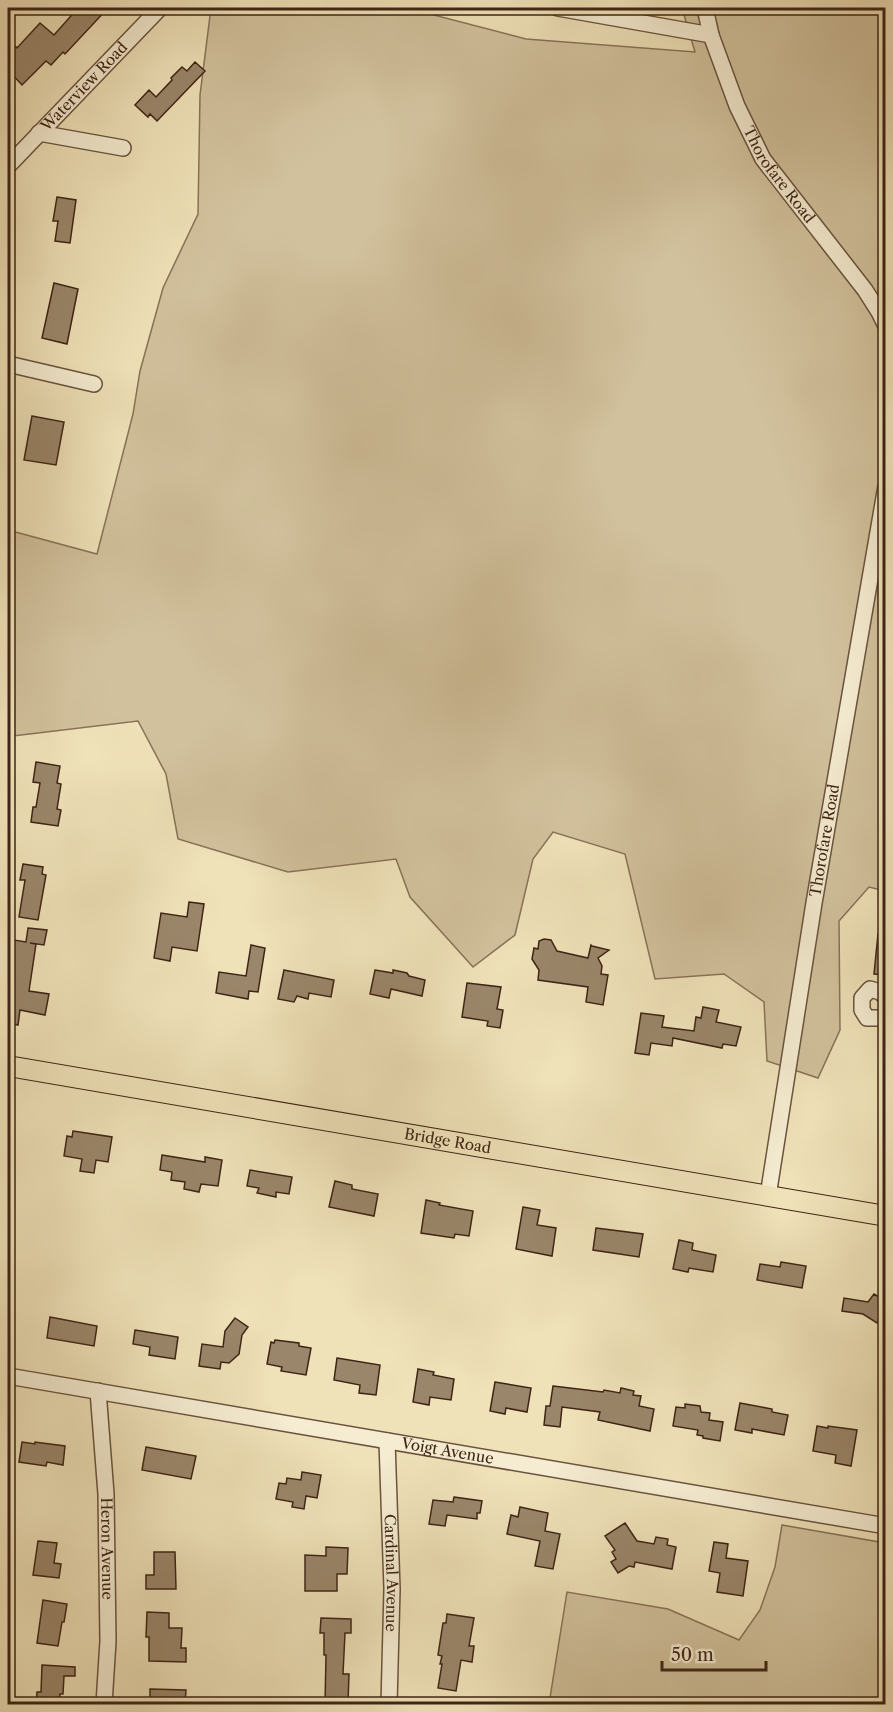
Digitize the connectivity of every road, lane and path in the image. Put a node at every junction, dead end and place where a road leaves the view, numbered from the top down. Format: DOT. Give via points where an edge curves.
graph roads {
  1 [pos="160,8"];
  2 [pos="558,8"];
  3 [pos="705,8"];
  4 [pos="711,34"];
  5 [pos="39,133"];
  6 [pos="123,148"];
  7 [pos="8,166"];
  8 [pos="885,326"];
  9 [pos="8,364"];
  10 [pos="94,384"];
  11 [pos="885,486"];
  12 [pos="885,998"];
  13 [pos="885,1018"];
  14 [pos="8,1066"];
  15 [pos="768,1196"];
  16 [pos="885,1216"];
  17 [pos="8,1376"];
  18 [pos="98,1391"];
  19 [pos="387,1441"];
  20 [pos="885,1526"];
  21 [pos="104,1704"];
  22 [pos="389,1704"];
  1 -- 5 [label="street, Waterview Road"];
  2 -- 4 [label="street"];
  3 -- 4 [label="street, Thorofare Road"];
  4 -- 8 [label="street, Thorofare Road" via="737,106 764,159 865,290"];
  5 -- 6 [label="street"];
  5 -- 7 [label="street, Waterview Road"];
  9 -- 10 [label="street"];
  11 -- 15 [label="street, Thorofare Road"];
  12 -- 13 [label="street" via="870,989 862,998 867,1018"];
  14 -- 15 [label="main road, Bridge Road"];
  15 -- 16 [label="main road, Bridge Road"];
  17 -- 18 [label="street, Voigt Avenue"];
  18 -- 19 [label="street, Voigt Avenue"];
  18 -- 21 [label="street, Heron Avenue" via="106,1494 108,1641"];
  19 -- 20 [label="street, Voigt Avenue"];
  19 -- 22 [label="street, Cardinal Avenue" via="392,1589"];
}
